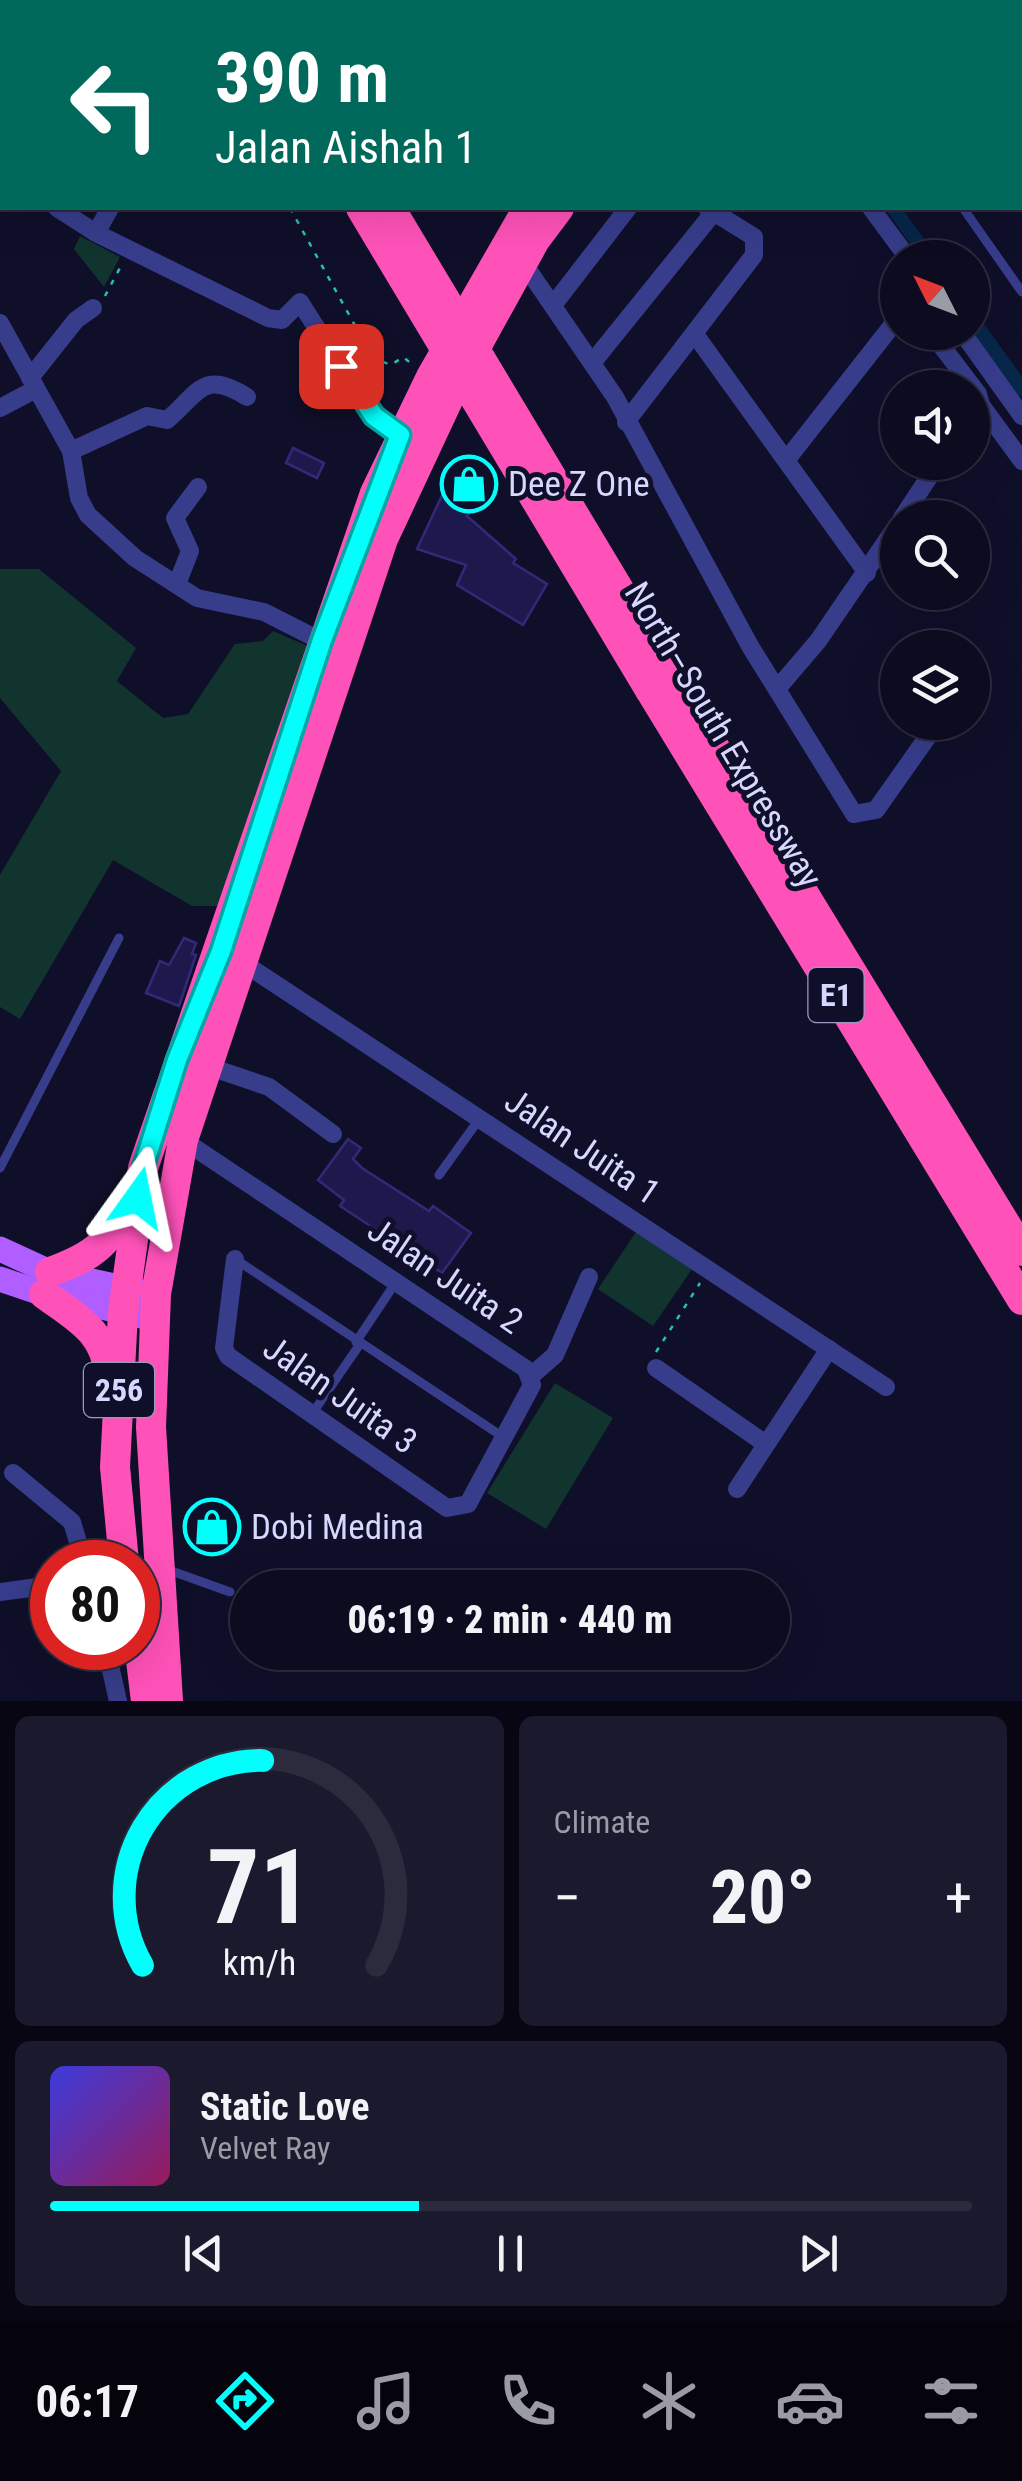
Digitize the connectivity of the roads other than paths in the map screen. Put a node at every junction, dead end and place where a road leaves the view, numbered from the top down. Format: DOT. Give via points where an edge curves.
graph roads {
  1 [pos="60,210"];
  2 [pos="109,210"];
  3 [pos="362,210"];
  4 [pos="391,210"];
  5 [pos="558,210"];
  6 [pos="626,210"];
  7 [pos="711,210"];
  8 [pos="872,210"];
  9 [pos="964,210"];
  10 [pos="517,213"];
  11 [pos="96,233"];
  12 [pos="895,240"];
  13 [pos="522,261"];
  14 [pos="1022,292"];
  15 [pos="554,304"];
  16 [pos="93,308"];
  17 [pos="0,323"];
  18 [pos="694,333"];
  19 [pos="880,341"];
  20 [pos="944,350"];
  21 [pos="975,350"];
  22 [pos="592,363"];
  23 [pos="959,370"];
  24 [pos="32,384"];
  25 [pos="246,397"];
  26 [pos="0,408"];
  27 [pos="1022,416"];
  28 [pos="990,417"];
  29 [pos="626,422"];
  30 [pos="400,435"];
  31 [pos="72,450"];
  32 [pos="788,458"];
  33 [pos="1022,461"];
  34 [pos="198,486"];
  35 [pos="880,551"];
  36 [pos="866,572"];
  37 [pos="177,584"];
  38 [pos="322,640"];
  39 [pos="658,679"];
  40 [pos="777,689"];
  41 [pos="925,740"];
  42 [pos="119,938"];
  43 [pos="242,962"];
  44 [pos="204,1065"];
  45 [pos="480,1118"];
  46 [pos="333,1134"];
  47 [pos="183,1140"];
  48 [pos="0,1168"];
  49 [pos="143,1168"];
  50 [pos="439,1175"];
  51 [pos="0,1248"];
  52 [pos="1022,1252"];
  53 [pos="235,1259"];
  54 [pos="589,1277"];
  55 [pos="0,1279"];
  56 [pos="396,1282"];
  57 [pos="47,1283"];
  58 [pos="1022,1300"];
  59 [pos="124,1301"];
  60 [pos="156,1306"];
  61 [pos="358,1343"];
  62 [pos="829,1349"];
  63 [pos="656,1368"];
  64 [pos="531,1376"];
  65 [pos="886,1387"];
  66 [pos="310,1416"];
  67 [pos="504,1438"];
  68 [pos="766,1444"];
  69 [pos="116,1467"];
  70 [pos="13,1472"];
  71 [pos="737,1489"];
  72 [pos="448,1508"];
  73 [pos="77,1540"];
  74 [pos="122,1540"];
  75 [pos="157,1540"];
  76 [pos="160,1567"];
  77 [pos="160,1582"];
  78 [pos="30,1588"];
  79 [pos="0,1592"];
  80 [pos="230,1592"];
  81 [pos="111,1670"];
  82 [pos="142,1670"];
  83 [pos="118,1701"];
  84 [pos="146,1701"];
  85 [pos="168,1701"];
  1 -- 11 [label="street"];
  2 -- 11 [label="street"];
  3 -- 39 [label="highway, North–South Expressway / E1, bridge"];
  4 -- 39 [label="highway, North–South Expressway / E1, bridge"];
  5 -- 13 [label="highway"];
  6 -- 15 [label="street"];
  7 -- 18 [label="street" via="756,244"];
  7 -- 22 [label="street"];
  8 -- 12 [label="street"];
  9 -- 14 [label="lane"];
  10 -- 30 [label="highway"];
  11 -- 30 [label="street" via="268,318 282,320 300,302 367,407"];
  13 -- 15 [label="street"];
  13 -- 43 [label="highway" via="383,539"];
  15 -- 22 [label="street"];
  16 -- 24 [label="street" via="76,320"];
  17 -- 24 [label="street"];
  18 -- 29 [label="street"];
  18 -- 32 [label="street"];
  19 -- 32 [label="street"];
  20 -- 23 [label="street"];
  21 -- 27 [label="street"];
  22 -- 29 [label="street"];
  24 -- 26 [label="street"];
  24 -- 31 [label="street"];
  25 -- 31 [label="street" via="222,383 200,387 167,420 148,416"];
  28 -- 33 [label="street"];
  29 -- 40 [label="street"];
  30 -- 38 [label="highway"];
  31 -- 37 [label="street" via="88,515 135,558"];
  32 -- 36 [label="street"];
  34 -- 37 [label="street" via="175,518 190,552"];
  35 -- 36 [label="street"];
  36 -- 40 [label="street"];
  37 -- 38 [label="street" via="206,602 264,612"];
  38 -- 49 [label="highway"];
  39 -- 52 [label="highway, North–South Expressway / E1"];
  39 -- 58 [label="highway, North–South Expressway / E1"];
  40 -- 41 [label="street" via="854,814 876,810"];
  42 -- 48 [label="lane"];
  43 -- 44 [label="highway"];
  43 -- 45 [label="street, Jalan Juita 1"];
  44 -- 46 [label="street" via="269,1087"];
  44 -- 47 [label="highway"];
  45 -- 50 [label="lane"];
  45 -- 62 [label="street, Jalan Juita 1"];
  47 -- 56 [label="street, Jalan Juita 2"];
  47 -- 60 [label="highway"];
  49 -- 57 [label="highway" via="110,1238"];
  49 -- 59 [label="highway"];
  51 -- 57 [label="main road"];
  53 -- 61 [label="lane"];
  53 -- 66 [label="street, Jalan Juita 3" via="224,1348"];
  54 -- 64 [label="street" via="560,1346"];
  55 -- 57 [label="main road"];
  56 -- 61 [label="lane"];
  56 -- 64 [label="street, Jalan Juita 2"];
  57 -- 59 [label="main road"];
  57 -- 69 [label="highway" via="105,1347"];
  59 -- 60 [label="main road"];
  59 -- 69 [label="highway, 256"];
  60 -- 75 [label="highway, 256" via="151,1427"];
  61 -- 66 [label="lane"];
  61 -- 67 [label="lane"];
  62 -- 65 [label="street, Jalan Juita 1"];
  62 -- 68 [label="street"];
  63 -- 68 [label="street"];
  64 -- 67 [label="street, Jalan Juita 2"];
  66 -- 72 [label="street, Jalan Juita 3"];
  67 -- 72 [label="street, Jalan Juita 2" via="468,1504"];
  68 -- 71 [label="street"];
  69 -- 74 [label="highway, 256"];
  70 -- 73 [label="street" via="72,1522"];
  76 -- 80 [label="lane"];
  77 -- 85 [label="highway, 256"];
  78 -- 79 [label="street"];
  81 -- 83 [label="street"];
  82 -- 84 [label="highway"];
}
